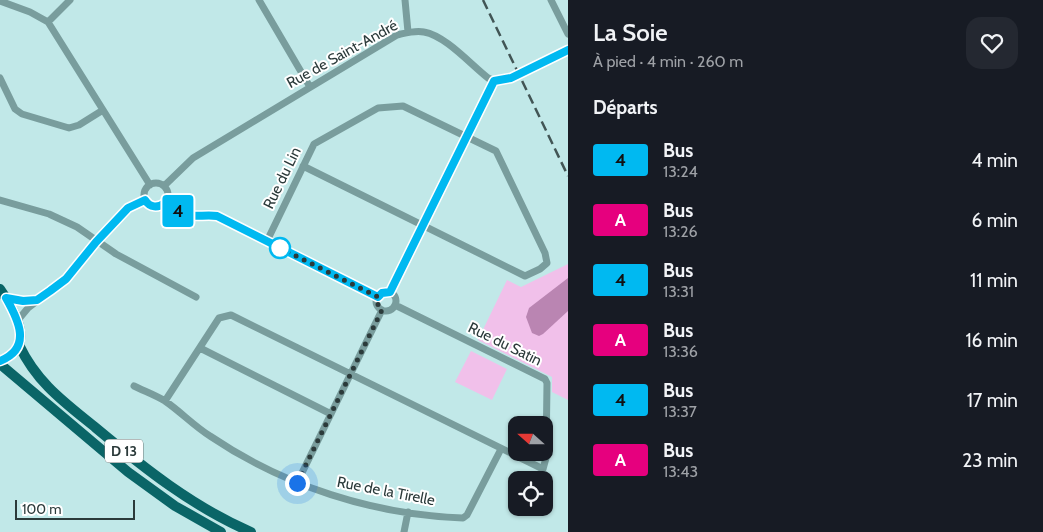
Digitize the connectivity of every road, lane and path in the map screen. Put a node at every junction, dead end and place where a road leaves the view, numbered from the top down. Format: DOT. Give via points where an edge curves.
graph roads {
  1 [pos="70,0"];
  2 [pos="260,0"];
  3 [pos="404,0"];
  4 [pos="551,0"];
  5 [pos="0,1"];
  6 [pos="48,22"];
  7 [pos="408,32"];
  8 [pos="568,34"];
  9 [pos="568,50"];
  10 [pos="0,78"];
  11 [pos="494,81"];
  12 [pos="310,86"];
  13 [pos="103,110"];
  14 [pos="467,137"];
  15 [pos="303,166"];
  16 [pos="150,185"];
  17 [pos="164,186"];
  18 [pos="0,200"];
  19 [pos="145,200"];
  20 [pos="165,203"];
  21 [pos="423,226"];
  22 [pos="267,241"];
  23 [pos="96,242"];
  24 [pos="390,292"];
  25 [pos="3,293"];
  26 [pos="196,297"];
  27 [pos="378,297"];
  28 [pos="37,300"];
  29 [pos="395,305"];
  30 [pos="382,310"];
  31 [pos="18,320"];
  32 [pos="19,345"];
  33 [pos="200,348"];
  34 [pos="0,363"];
  35 [pos="351,374"];
  36 [pos="134,386"];
  37 [pos="165,402"];
  38 [pos="331,414"];
  39 [pos="500,449"];
  40 [pos="297,483"];
  41 [pos="408,512"];
  42 [pos="221,532"];
  43 [pos="251,532"];
  44 [pos="404,532"];
  1 -- 6 [label="street"];
  2 -- 12 [label="street"];
  3 -- 7 [label="street"];
  4 -- 8 [label="street"];
  5 -- 6 [label="street"];
  6 -- 13 [label="street"];
  7 -- 11 [label="street, Rue de Saint-André" via="434,35"];
  7 -- 12 [label="street, Rue de Saint-André" via="393,37"];
  9 -- 11 [label="street" via="511,78"];
  10 -- 13 [label="street" via="16,110 22,114 68,128"];
  11 -- 14 [label="street"];
  12 -- 17 [label="street, Rue de Saint-André" via="193,158"];
  13 -- 16 [label="street"];
  14 -- 15 [label="street, Rue du Lin" via="404,106 378,108 314,144"];
  14 -- 21 [label="street"];
  14 -- 21 [label="street, Rue du Lin" via="496,151 547,263 525,276"];
  15 -- 21 [label="street"];
  15 -- 22 [label="street, Rue du Lin"];
  16 -- 17 [label="street"];
  16 -- 19 [label="street" via="145,190"];
  17 -- 20 [label="street" via="167,192"];
  18 -- 23 [label="street" via="50,214 77,227"];
  19 -- 20 [label="street" via="154,207"];
  19 -- 23 [label="street" via="128,208"];
  20 -- 22 [label="street" via="190,216 217,216"];
  21 -- 24 [label="street"];
  22 -- 27 [label="street"];
  23 -- 26 [label="street"];
  23 -- 28 [label="street" via="66,279"];
  24 -- 27 [label="street"];
  24 -- 29 [label="street" via="396,299"];
  25 -- 28 [label="street" via="23,301"];
  25 -- 31 [label="main road"];
  27 -- 30 [label="street" via="378,306"];
  28 -- 31 [label="street"];
  29 -- 30 [label="street" via="391,310"];
  29 -- 39 [label="street, Rue du Satin" via="545,379 547,451 543,469"];
  30 -- 35 [label="street"];
  31 -- 32 [label="main road"];
  32 -- 34 [label="main road"];
  32 -- 43 [label="main road, D 13" via="41,381 145,469 203,508"];
  33 -- 35 [label="street, Rue du Satin" via="219,318 231,315"];
  33 -- 37 [label="street, Rue du Satin"];
  33 -- 38 [label="street"];
  34 -- 42 [label="main road, D 13" via="128,472 175,506"];
  35 -- 38 [label="street"];
  35 -- 39 [label="street, Rue du Satin"];
  36 -- 37 [label="street, Rue de la Tirelle"];
  37 -- 40 [label="street, Rue de la Tirelle" via="210,436"];
  38 -- 40 [label="street"];
  39 -- 41 [label="street, Rue de la Tirelle" via="463,518"];
  40 -- 41 [label="street, Rue de la Tirelle" via="343,499"];
  41 -- 44 [label="street"];
}
